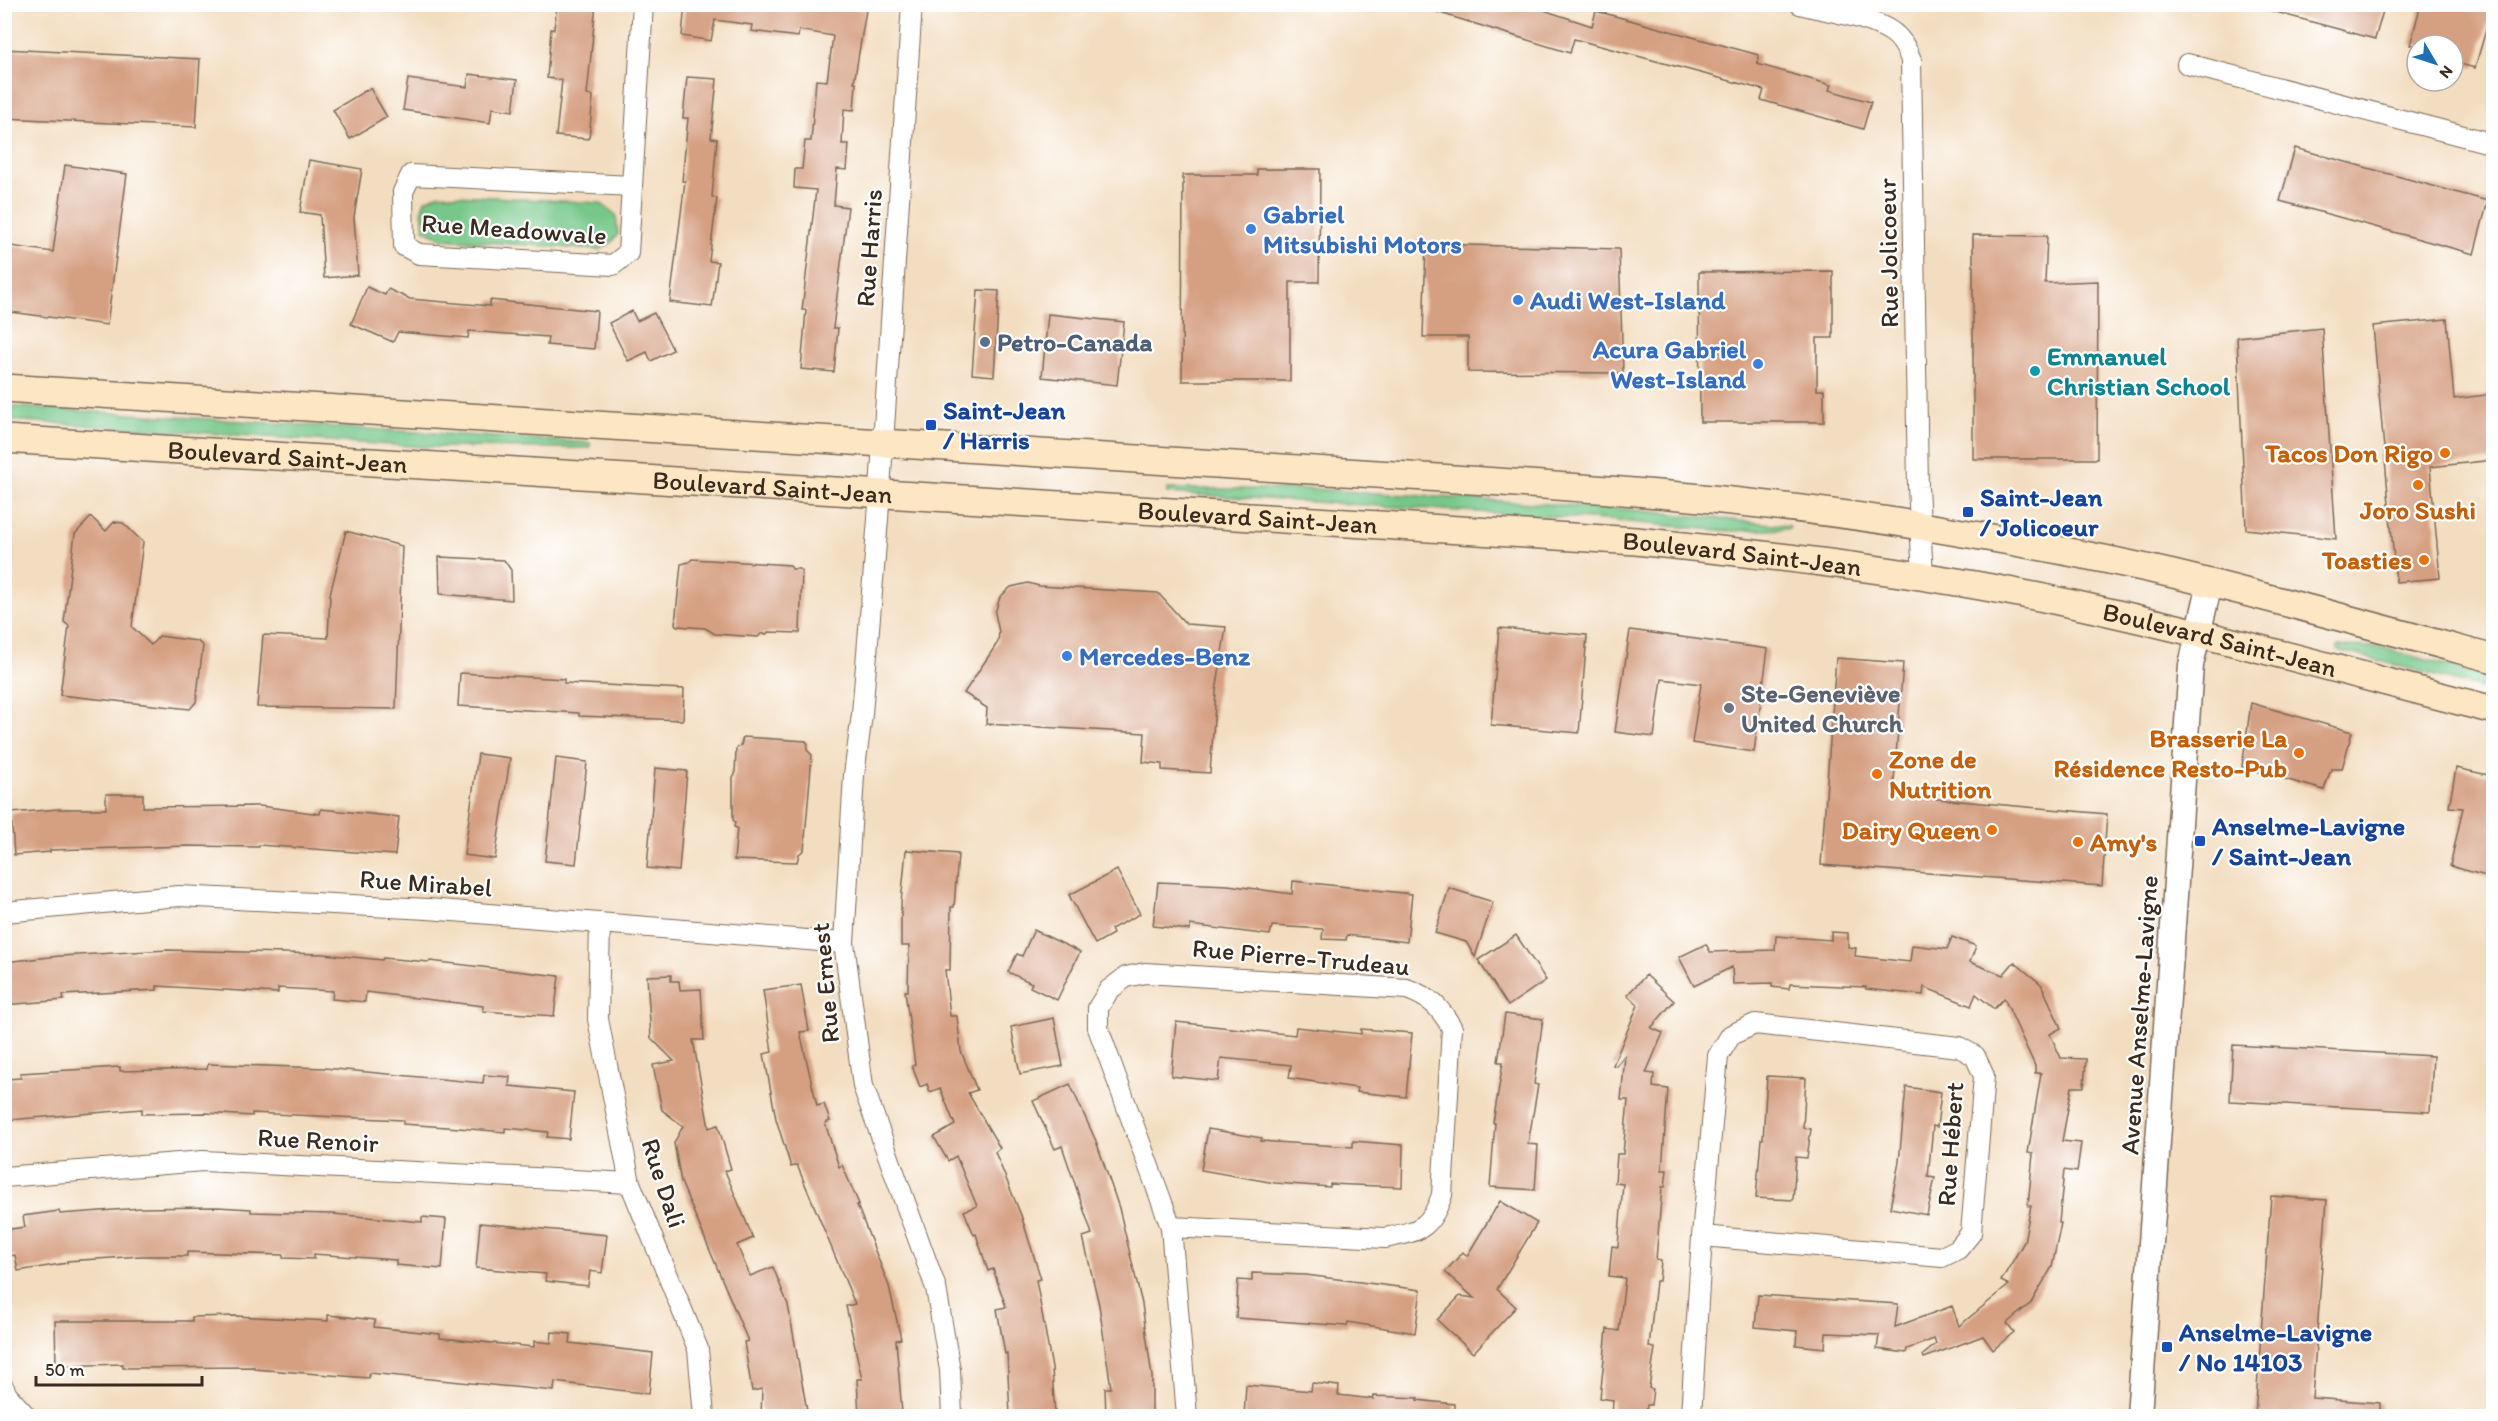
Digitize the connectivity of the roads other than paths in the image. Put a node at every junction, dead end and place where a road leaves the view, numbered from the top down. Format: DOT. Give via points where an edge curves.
graph roads {
  1 [pos="643,4"];
  2 [pos="912,4"];
  3 [pos="1800,4"];
  4 [pos="2187,64"];
  5 [pos="2493,144"];
  6 [pos="632,186"];
  7 [pos="4,388"];
  8 [pos="4,439"];
  9 [pos="882,442"];
  10 [pos="879,495"];
  11 [pos="1919,526"];
  12 [pos="1923,576"];
  13 [pos="2210,583"];
  14 [pos="2198,633"];
  15 [pos="2493,659"];
  16 [pos="2493,711"];
  17 [pos="4,912"];
  18 [pos="600,923"];
  19 [pos="844,943"];
  20 [pos="4,1177"];
  21 [pos="630,1183"];
  22 [pos="1171,1227"];
  23 [pos="1702,1236"];
  24 [pos="4,1388"];
  25 [pos="26,1416"];
  26 [pos="704,1416"];
  27 [pos="952,1416"];
  28 [pos="1186,1416"];
  29 [pos="1691,1416"];
  30 [pos="2139,1416"];
  1 -- 6 [label="street, Rue Meadowvale"];
  2 -- 9 [label="street, Rue Harris"];
  3 -- 11 [label="street, Rue Jolicoeur" via="1893,32 1911,60"];
  4 -- 5 [label="street"];
  6 -- 6 [label="street, Rue Meadowvale" via="411,175 403,192 404,246 419,254 613,266 628,253"];
  7 -- 9 [label="main road, Boulevard Saint-Jean"];
  8 -- 10 [label="main road, Boulevard Saint-Jean"];
  9 -- 10 [label="street, Rue Harris"];
  9 -- 11 [label="main road, Boulevard Saint-Jean" via="1611,489 1747,502"];
  10 -- 12 [label="main road, Boulevard Saint-Jean" via="1636,541"];
  10 -- 19 [label="street, Rue Ernest" via="854,775"];
  11 -- 12 [label="street, Rue Jolicoeur"];
  11 -- 13 [label="main road, Boulevard Saint-Jean"];
  12 -- 14 [label="main road, Boulevard Saint-Jean"];
  13 -- 14 [label="street, Avenue Anselme-Lavigne"];
  13 -- 15 [label="main road, Boulevard Saint-Jean"];
  14 -- 16 [label="main road, Boulevard Saint-Jean"];
  14 -- 30 [label="street, Avenue Anselme-Lavigne" via="2191,665"];
  17 -- 18 [label="street, Rue Mirabel" via="179,896"];
  18 -- 19 [label="street, Rue Mirabel"];
  18 -- 21 [label="street, Rue Dali" via="598,1019"];
  19 -- 27 [label="street, Rue Ernest" via="863,1086 936,1288 950,1370"];
  20 -- 21 [label="street, Rue Renoir" via="203,1161"];
  21 -- 26 [label="street, Rue Dali" via="698,1349"];
  22 -- 22 [label="street, Rue Pierre-Trudeau" via="1098,1028 1098,1008 1110,990 1126,977 1172,974 1407,989 1425,996 1442,1010 1452,1028 1442,1195 1435,1215 1417,1232 1385,1238"];
  22 -- 28 [label="street, Rue Pierre-Trudeau"];
  23 -- 23 [label="street, Rue Hébert" via="1718,1056 1731,1035 1755,1024 1959,1047 1976,1056 1984,1076 1971,1233 1958,1249 1942,1257"];
  23 -- 29 [label="street, Rue Hébert"];
  24 -- 25 [label="street"];
}
